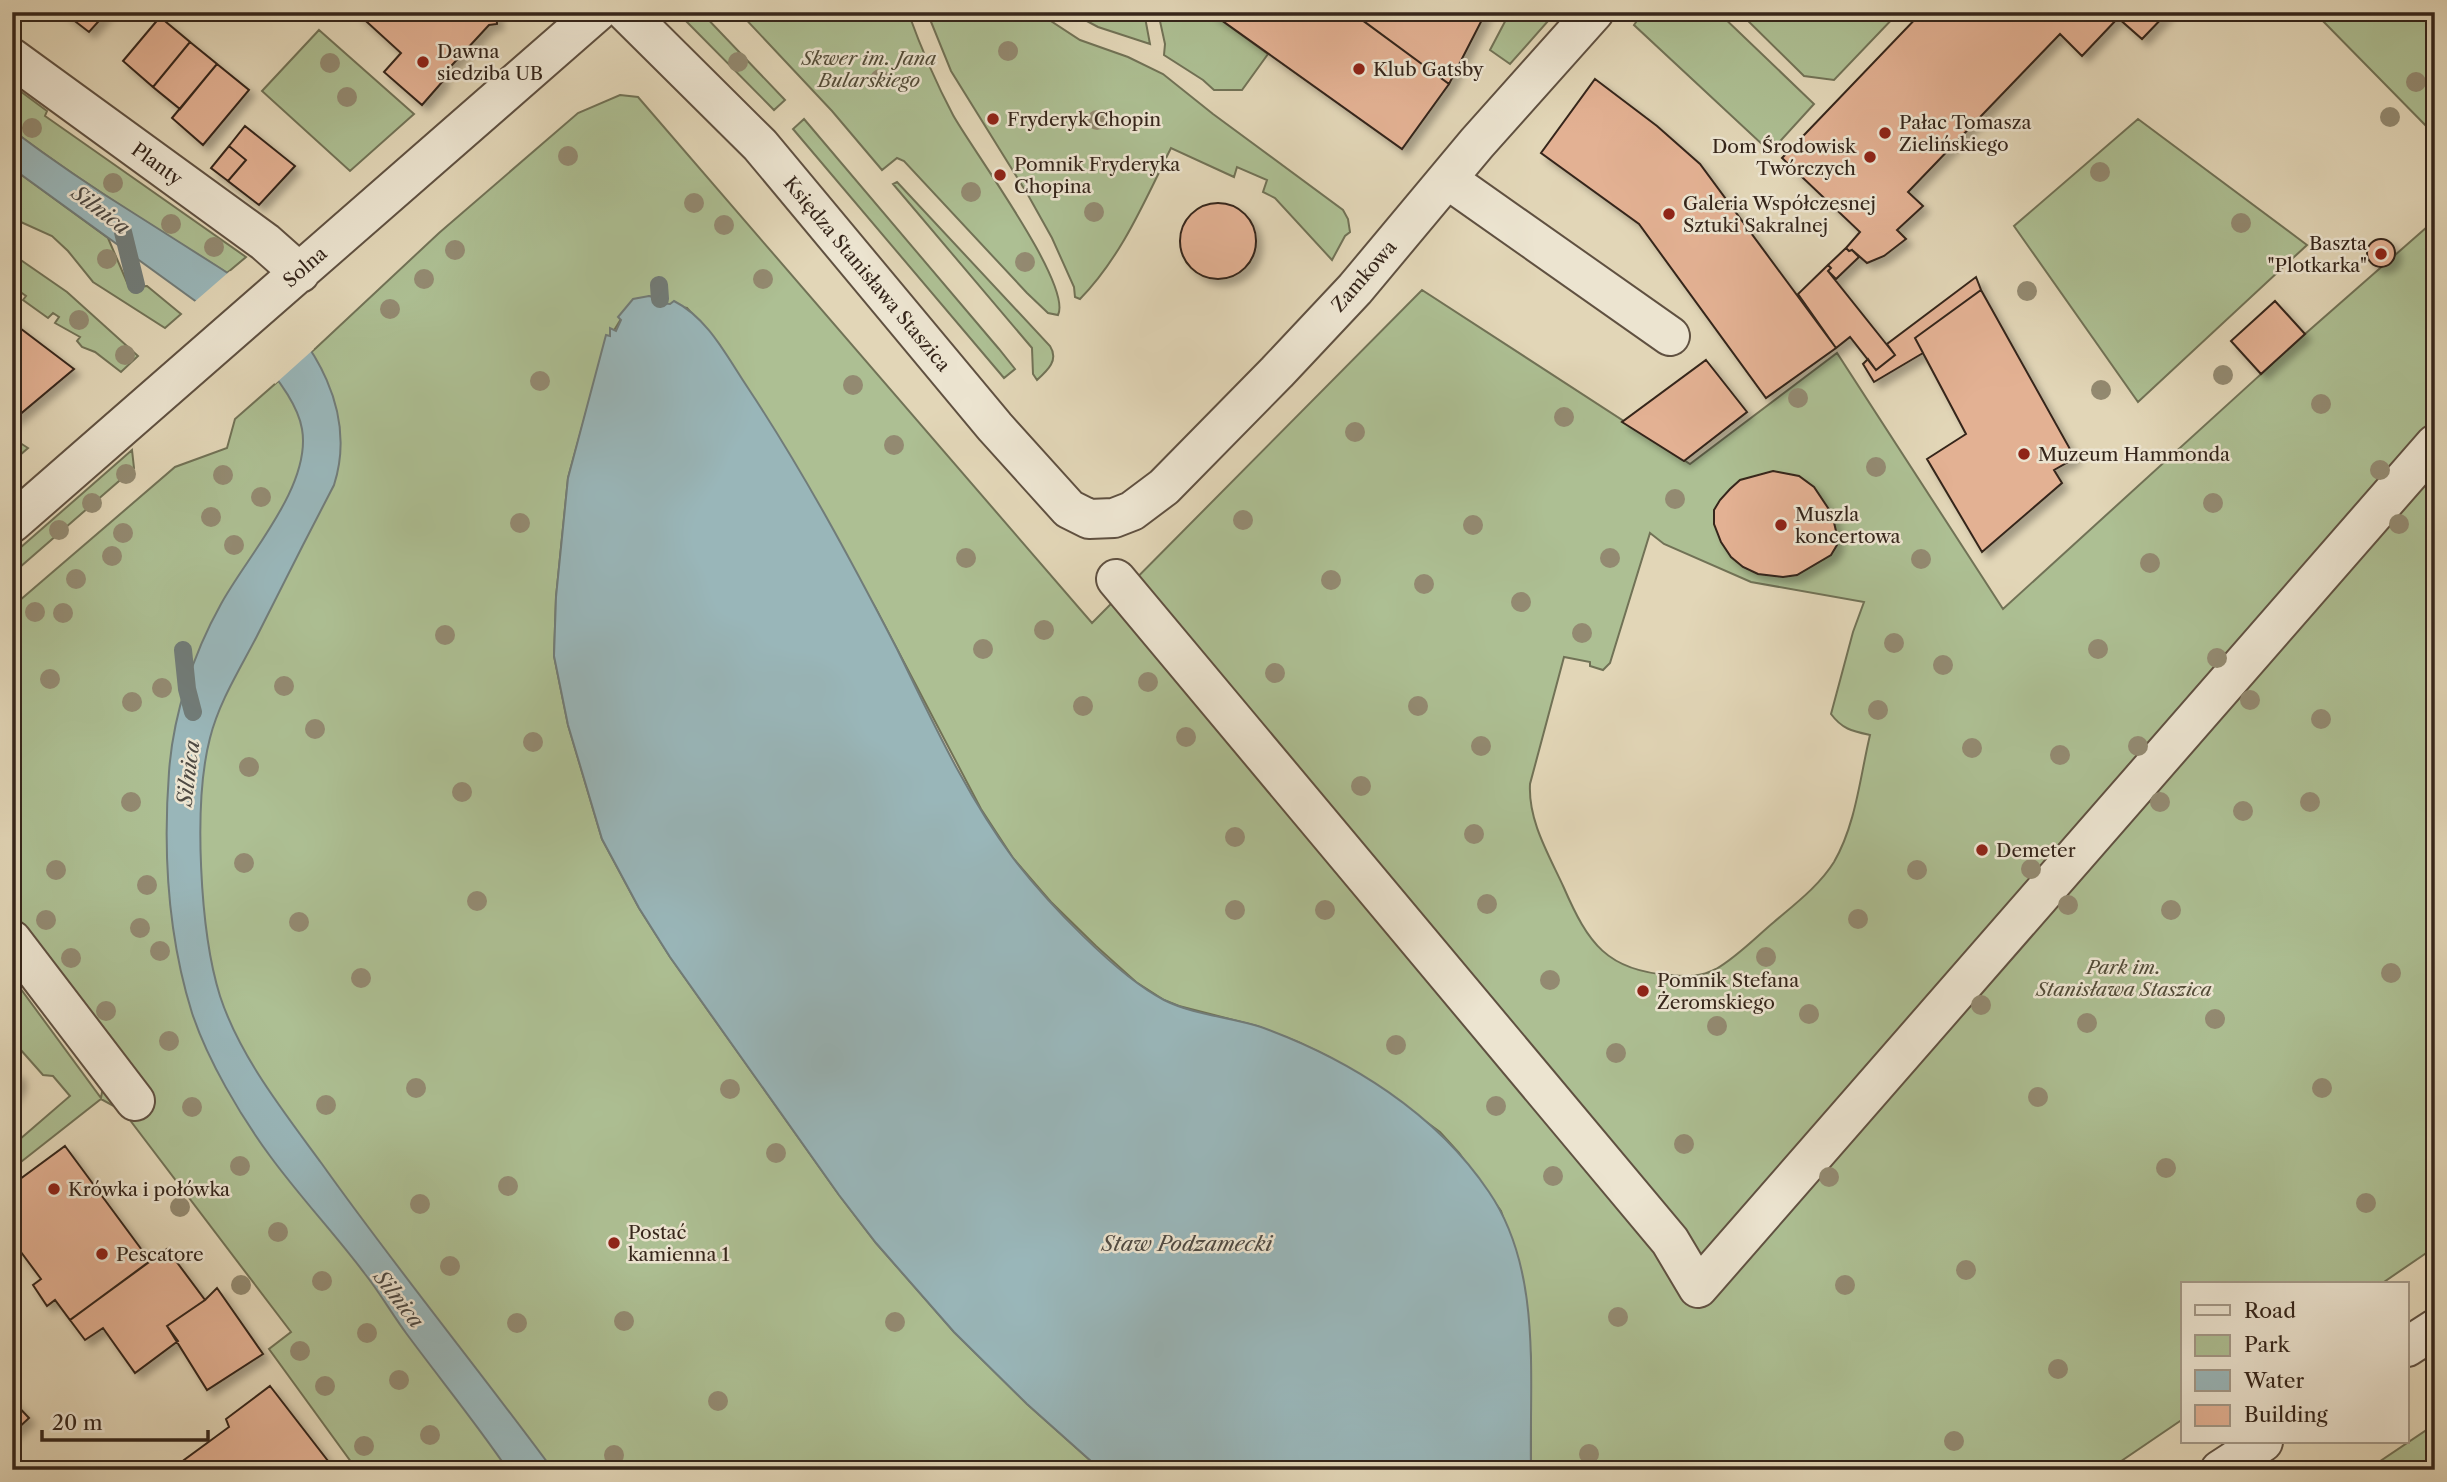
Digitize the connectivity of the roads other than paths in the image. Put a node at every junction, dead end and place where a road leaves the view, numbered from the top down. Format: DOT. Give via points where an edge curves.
graph roads {
  1 [pos="597,12"];
  2 [pos="626,12"];
  3 [pos="1594,12"];
  4 [pos="12,58"];
  5 [pos="1447,179"];
  6 [pos="286,284"];
  7 [pos="1670,335"];
  8 [pos="2435,444"];
  9 [pos="1114,518"];
  10 [pos="12,523"];
  11 [pos="1116,579"];
  12 [pos="12,940"];
  13 [pos="135,1101"];
  14 [pos="2435,1329"];
  15 [pos="2408,1346"];
  16 [pos="2260,1444"];
  17 [pos="2220,1470"];
  1 -- 6 [label="street, Solna"];
  2 -- 9 [label="street, Księdza Stanisława Staszica" via="760,145 1069,509 1090,519"];
  3 -- 5 [label="street, Zamkowa"];
  4 -- 6 [label="street, Planty" via="265,242"];
  5 -- 7 [label="street"];
  5 -- 9 [label="street, Zamkowa" via="1355,289 1268,382 1164,487 1132,511"];
  6 -- 10 [label="street, Solna"];
  8 -- 11 [label="street" via="1698,1287 1670,1241"];
  12 -- 13 [label="street"];
  14 -- 15 [label="street"];
  16 -- 17 [label="street"];
}
